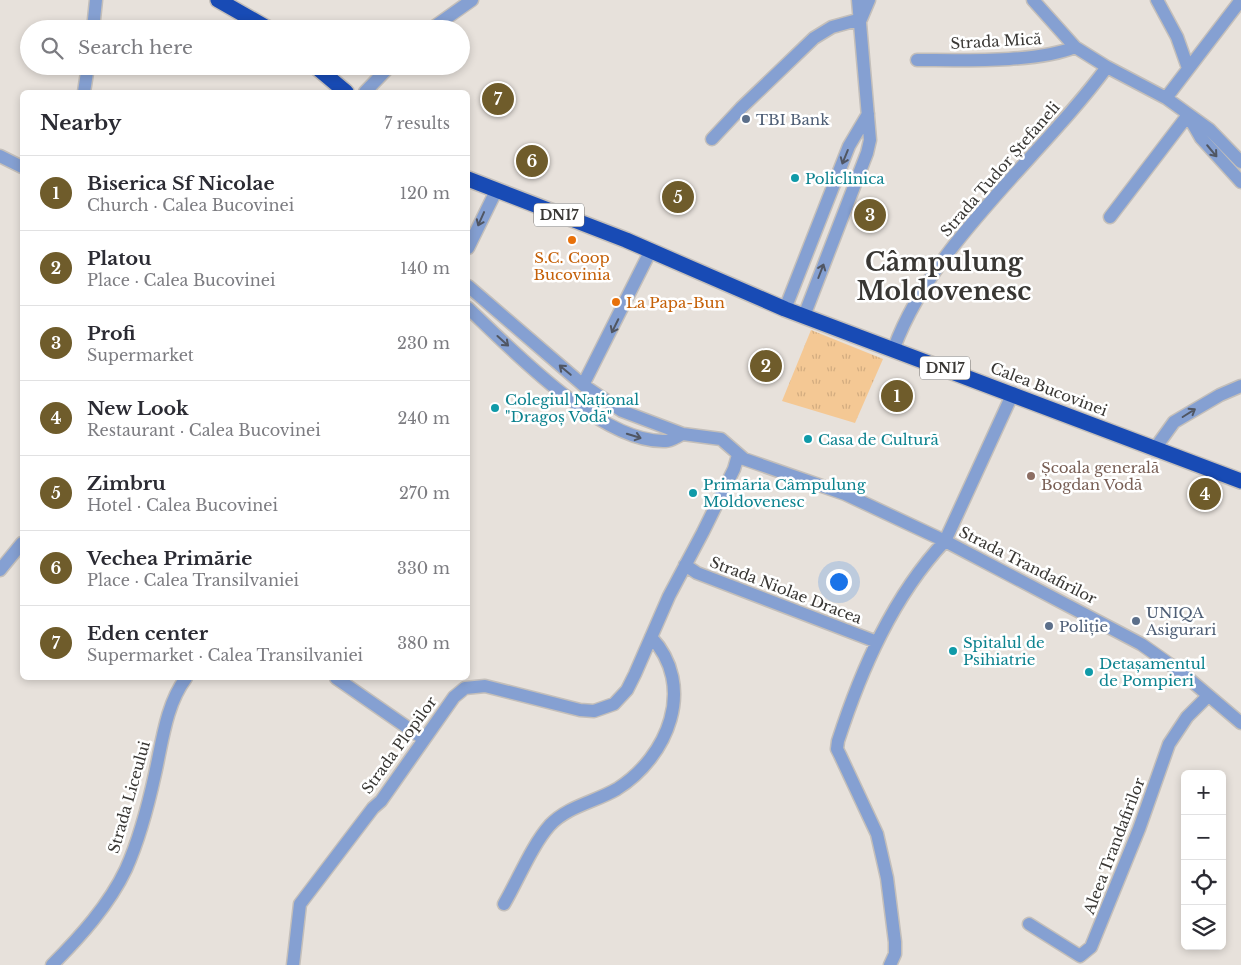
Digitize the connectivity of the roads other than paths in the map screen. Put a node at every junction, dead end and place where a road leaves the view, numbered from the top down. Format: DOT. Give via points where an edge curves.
graph roads {
  1 [pos="96,0"];
  2 [pos="218,0"];
  3 [pos="472,0"];
  4 [pos="858,0"];
  5 [pos="869,0"];
  6 [pos="1034,0"];
  7 [pos="1157,0"];
  8 [pos="1241,0"];
  9 [pos="861,19"];
  10 [pos="93,20"];
  11 [pos="253,20"];
  12 [pos="444,20"];
  13 [pos="1075,47"];
  14 [pos="917,60"];
  15 [pos="1107,67"];
  16 [pos="1188,68"];
  17 [pos="87,75"];
  18 [pos="326,75"];
  19 [pos="381,75"];
  20 [pos="84,90"];
  21 [pos="344,90"];
  22 [pos="367,90"];
  23 [pos="1166,98"];
  24 [pos="868,114"];
  25 [pos="1188,115"];
  26 [pos="712,139"];
  27 [pos="0,156"];
  28 [pos="1241,162"];
  29 [pos="20,166"];
  30 [pos="470,180"];
  31 [pos="1241,182"];
  32 [pos="496,191"];
  33 [pos="1110,217"];
  34 [pos="470,244"];
  35 [pos="650,250"];
  36 [pos="470,288"];
  37 [pos="785,309"];
  38 [pos="470,310"];
  39 [pos="804,316"];
  40 [pos="894,348"];
  41 [pos="583,386"];
  42 [pos="1241,386"];
  43 [pos="1013,393"];
  44 [pos="683,434"];
  45 [pos="1156,447"];
  46 [pos="738,455"];
  47 [pos="1241,480"];
  48 [pos="945,541"];
  49 [pos="20,545"];
  50 [pos="685,565"];
  51 [pos="0,570"];
  52 [pos="651,637"];
  53 [pos="876,642"];
  54 [pos="184,680"];
  55 [pos="339,680"];
  56 [pos="1208,696"];
  57 [pos="1241,723"];
  58 [pos="424,740"];
  59 [pos="504,904"];
  60 [pos="1029,924"];
  61 [pos="52,965"];
  62 [pos="293,965"];
  63 [pos="890,965"];
  1 -- 10 [label="street"];
  2 -- 11 [label="highway"];
  3 -- 12 [label="street"];
  4 -- 9 [label="street"];
  5 -- 9 [label="street"];
  6 -- 13 [label="street"];
  7 -- 16 [label="street" via="1177,37"];
  8 -- 16 [label="street"];
  9 -- 24 [label="street"];
  9 -- 26 [label="street" via="832,27 814,38"];
  13 -- 14 [label="street, Strada Mică" via="1048,55"];
  13 -- 15 [label="street"];
  15 -- 23 [label="street"];
  15 -- 40 [label="street, Strada Tudor Ștefaneli" via="1059,127 962,236 914,304"];
  16 -- 23 [label="street"];
  17 -- 20 [label="street"];
  18 -- 21 [label="highway"];
  19 -- 22 [label="street"];
  23 -- 25 [label="street"];
  24 -- 37 [label="street, one-way" via="849,146"];
  39 -- 24 [label="street, one-way" via="867,153"];
  25 -- 28 [label="street" via="1208,129"];
  25 -- 31 [label="street, one-way" via="1201,138"];
  25 -- 33 [label="street"];
  27 -- 29 [label="street"];
  30 -- 32 [label="highway, DN17"];
  32 -- 34 [label="street, one-way"];
  32 -- 35 [label="highway, DN17"];
  35 -- 37 [label="highway, Calea Bucovinei / DN17"];
  35 -- 41 [label="street, one-way"];
  41 -- 36 [label="street, one-way"];
  37 -- 39 [label="highway, Calea Bucovinei / DN17"];
  38 -- 44 [label="street, one-way" via="547,380 616,429 649,440 668,441"];
  39 -- 40 [label="highway, Calea Bucovinei / DN17"];
  40 -- 43 [label="highway, Calea Bucovinei / DN17"];
  41 -- 44 [label="street" via="634,418"];
  45 -- 42 [label="street, one-way" via="1174,422"];
  43 -- 45 [label="highway, Calea Bucovinei / DN17"];
  43 -- 48 [label="street"];
  44 -- 46 [label="street, Strada Trandafirilor" via="721,439"];
  45 -- 47 [label="highway, Calea Bucovinei / DN17"];
  46 -- 48 [label="street, Strada Trandafirilor" via="845,494"];
  46 -- 50 [label="street, Strada Plopilor"];
  48 -- 53 [label="street" via="932,554 898,603"];
  48 -- 56 [label="street, Strada Trandafirilor" via="1129,637 1161,657"];
  49 -- 51 [label="street"];
  50 -- 52 [label="street, Strada Plopilor"];
  50 -- 53 [label="street, Strada Niolae Dracea" via="697,573"];
  52 -- 58 [label="street, Strada Plopilor" via="627,690 606,709 580,710 499,688 474,686 465,688 454,697"];
  52 -- 59 [label="street" via="669,666 675,688 673,714 661,742 646,765 623,784 568,811 550,825"];
  53 -- 63 [label="street" via="837,749 882,850 895,942 895,954"];
  54 -- 61 [label="street, Strada Liceului" via="172,704 126,868 86,928"];
  55 -- 58 [label="street"];
  56 -- 57 [label="street, Strada Trandafirilor"];
  56 -- 60 [label="street, Aleea Trandafirilor" via="1187,717 1169,744 1091,947 1080,956"];
  58 -- 62 [label="street, Strada Plopilor" via="300,904"];
}
